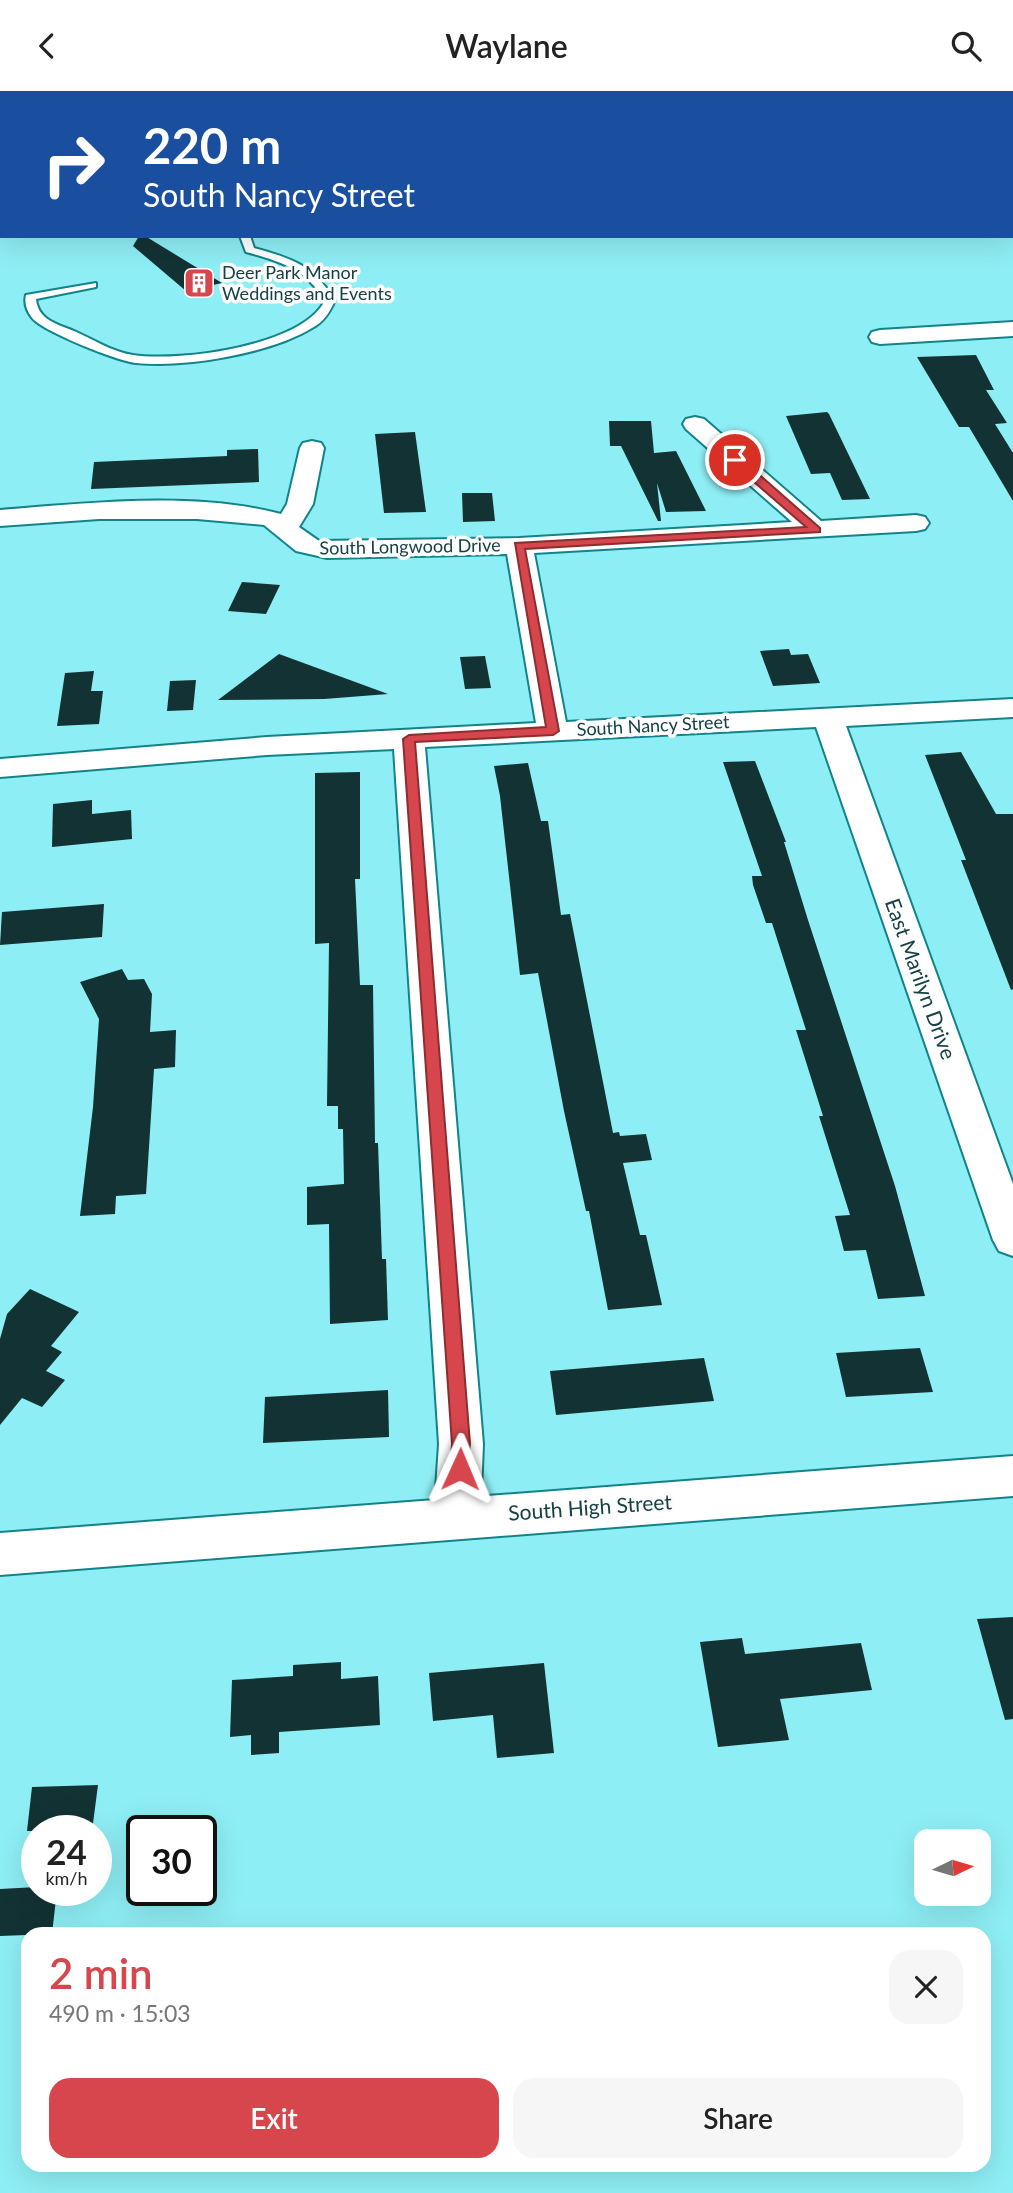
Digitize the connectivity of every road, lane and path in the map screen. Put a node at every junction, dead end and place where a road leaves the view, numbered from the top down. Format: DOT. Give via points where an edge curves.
graph roads {
  1 [pos="246,238"];
  2 [pos="92,285"];
  3 [pos="1013,329"];
  4 [pos="880,337"];
  5 [pos="695,424"];
  6 [pos="312,448"];
  7 [pos="0,518"];
  8 [pos="916,523"];
  9 [pos="285,528"];
  10 [pos="816,530"];
  11 [pos="519,546"];
  12 [pos="1013,708"];
  13 [pos="828,718"];
  14 [pos="553,731"];
  15 [pos="409,739"];
  16 [pos="0,768"];
  17 [pos="1013,1240"];
  18 [pos="1013,1476"];
  19 [pos="457,1518"];
  20 [pos="0,1554"];
  1 -- 2 [label="lane" via="250,250 293,262 318,279 330,300 323,316 279,339 233,350 174,359 134,359 115,355 36,318 30,308 30,297"];
  3 -- 4 [label="street"];
  5 -- 10 [label="street"];
  6 -- 9 [label="street" via="300,504"];
  7 -- 9 [label="street, South Longwood Drive" via="168,510 267,517"];
  8 -- 10 [label="street, South Longwood Drive"];
  9 -- 11 [label="street, South Longwood Drive" via="302,545 317,550"];
  10 -- 11 [label="street, South Longwood Drive"];
  11 -- 14 [label="street"];
  12 -- 13 [label="street, South Nancy Street"];
  13 -- 14 [label="street, South Nancy Street"];
  13 -- 17 [label="street, East Marilyn Drive"];
  14 -- 15 [label="street, South Nancy Street"];
  15 -- 16 [label="street, South Nancy Street"];
  15 -- 19 [label="street" via="461,1444"];
  18 -- 19 [label="street, South High Street"];
  19 -- 20 [label="street, South High Street"];
}
